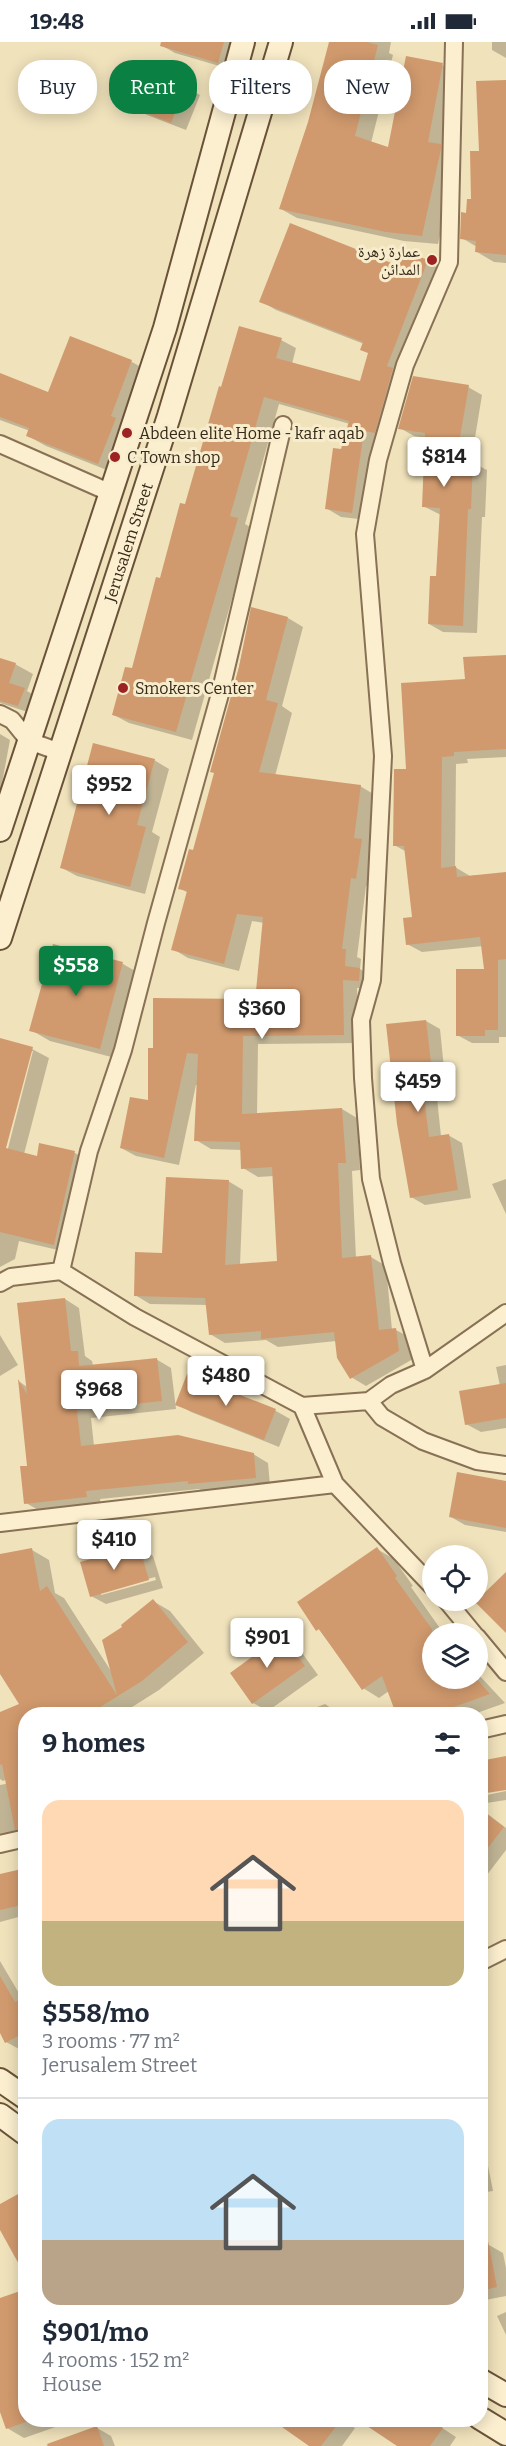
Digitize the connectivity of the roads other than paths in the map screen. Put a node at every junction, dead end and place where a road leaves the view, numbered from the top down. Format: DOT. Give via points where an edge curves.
graph roads {
  1 [pos="243,42"];
  2 [pos="281,42"];
  3 [pos="454,42"];
  4 [pos="283,425"];
  5 [pos="0,444"];
  6 [pos="111,493"];
  7 [pos="0,714"];
  8 [pos="29,741"];
  9 [pos="60,752"];
  10 [pos="5,797"];
  11 [pos="0,830"];
  12 [pos="0,938"];
  13 [pos="61,1271"];
  14 [pos="0,1283"];
  15 [pos="506,1313"];
  16 [pos="425,1370"];
  17 [pos="369,1401"];
  18 [pos="302,1406"];
  19 [pos="506,1465"];
  20 [pos="335,1484"];
  21 [pos="0,1523"];
  22 [pos="422,1575"];
  23 [pos="455,1611"];
  24 [pos="466,1623"];
  25 [pos="488,1650"];
  26 [pos="506,1672"];
  27 [pos="506,1724"];
  28 [pos="488,1728"];
  29 [pos="18,1840"];
  30 [pos="0,1844"];
  31 [pos="506,1949"];
  32 [pos="488,1958"];
  33 [pos="0,2080"];
  34 [pos="18,2092"];
  35 [pos="0,2115"];
  36 [pos="18,2128"];
  37 [pos="488,2385"];
  38 [pos="506,2395"];
  39 [pos="488,2423"];
  40 [pos="506,2434"];
  1 -- 6 [label="main road, Jerusalem Street" via="165,328"];
  2 -- 9 [label="main road, Jerusalem Street" via="169,416"];
  3 -- 16 [label="street" via="449,262 405,365 378,460 365,534 383,756 372,980 361,1020 363,1078 371,1179"];
  4 -- 13 [label="street" via="220,694 123,1050 89,1151"];
  5 -- 6 [label="street"];
  6 -- 8 [label="main road, Jerusalem Street"];
  7 -- 8 [label="street" via="12,720"];
  8 -- 9 [label="street"];
  8 -- 10 [label="main road, Jerusalem Street"];
  9 -- 12 [label="main road, Jerusalem Street"];
  10 -- 11 [label="main road, Jerusalem Street"];
  13 -- 14 [label="street" via="11,1277"];
  13 -- 18 [label="street" via="135,1317"];
  15 -- 16 [label="street"];
  16 -- 17 [label="street" via="391,1385"];
  17 -- 18 [label="street"];
  17 -- 19 [label="street" via="382,1417 423,1441 477,1461"];
  18 -- 20 [label="street"];
  20 -- 21 [label="street"];
  20 -- 22 [label="street"];
  23 -- 24 [label="street"];
  25 -- 26 [label="street"];
  27 -- 28 [label="street"];
  29 -- 30 [label="street"];
  31 -- 32 [label="street"];
  33 -- 34 [label="main road"];
  35 -- 36 [label="main road"];
  37 -- 38 [label="main road"];
  39 -- 40 [label="main road"];
}
